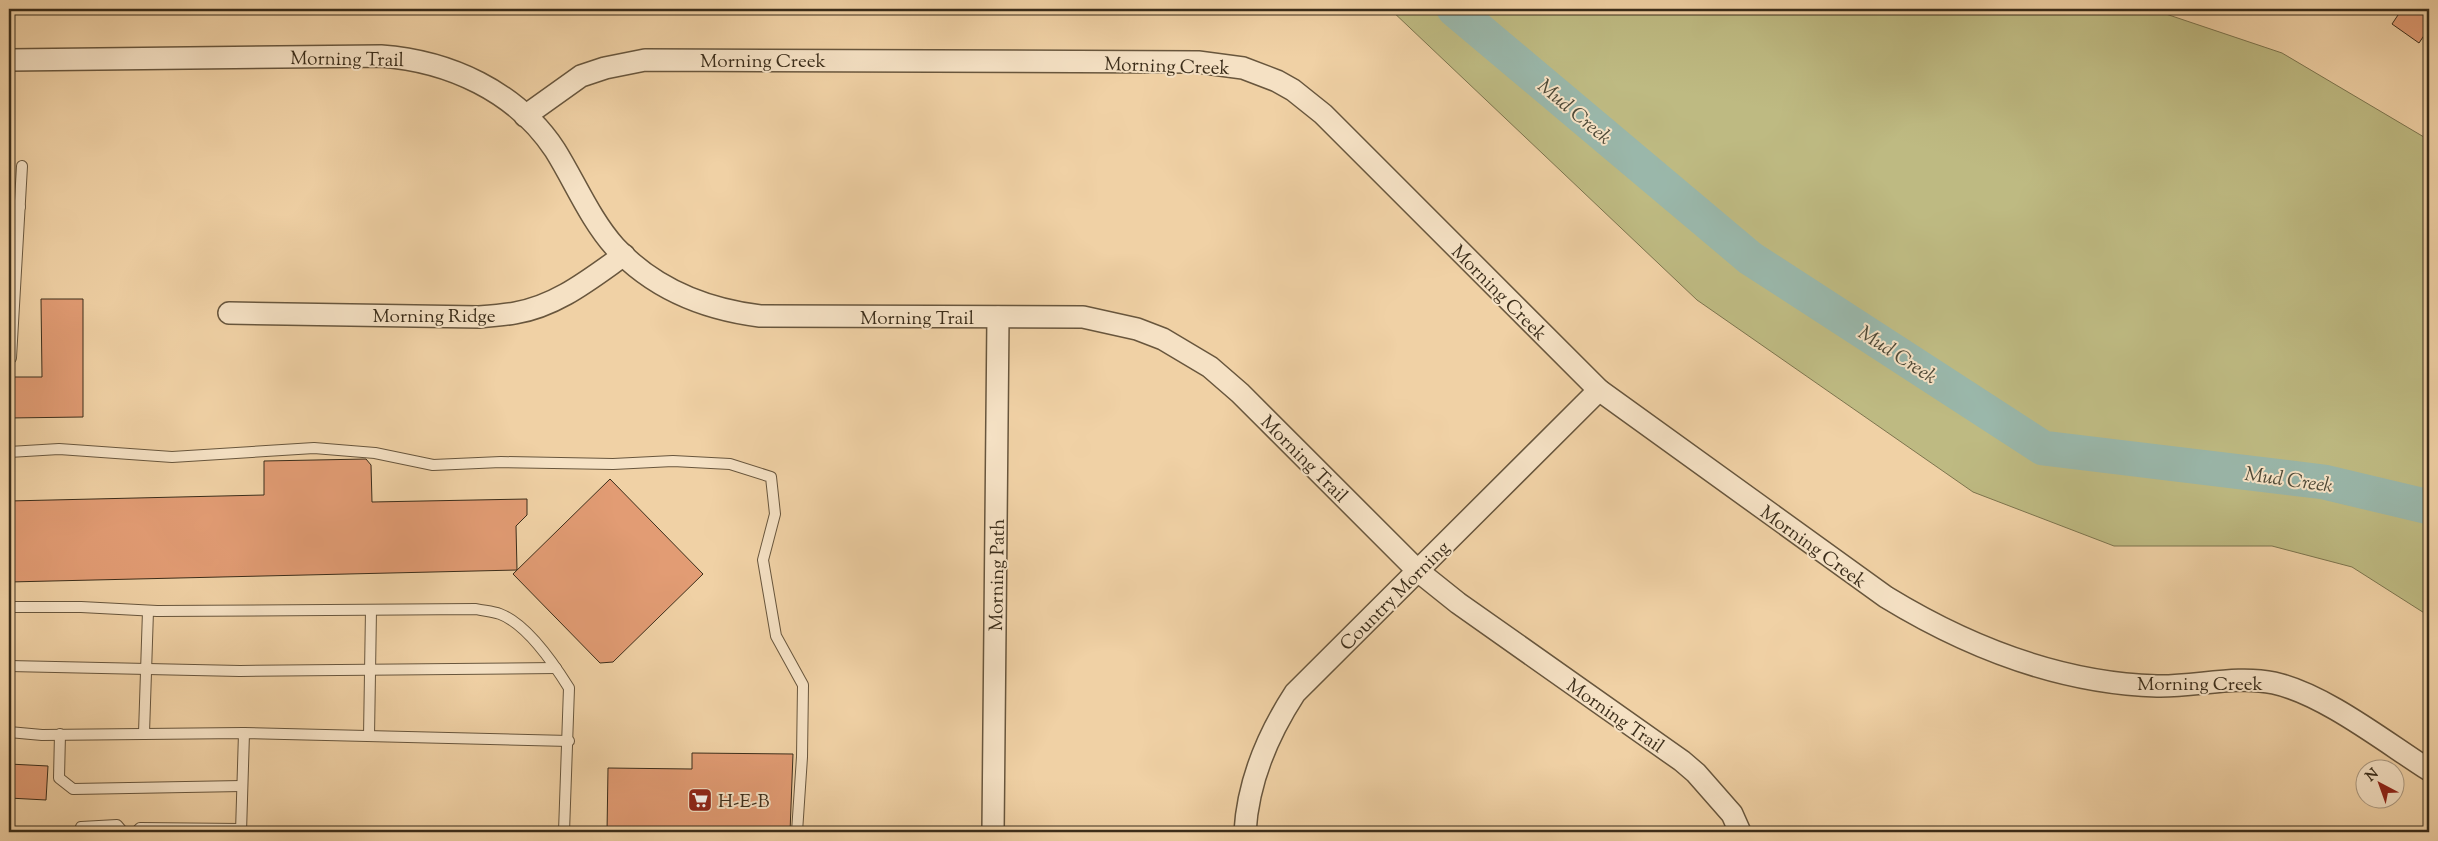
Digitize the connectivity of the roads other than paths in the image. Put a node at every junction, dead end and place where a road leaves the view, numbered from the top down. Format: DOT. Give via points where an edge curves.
graph roads {
  1 [pos="9,60"];
  2 [pos="525,116"];
  3 [pos="22,166"];
  4 [pos="12,206"];
  5 [pos="624,255"];
  6 [pos="229,312"];
  7 [pos="998,318"];
  8 [pos="9,359"];
  9 [pos="1599,390"];
  10 [pos="9,452"];
  11 [pos="1418,571"];
  12 [pos="9,607"];
  13 [pos="371,610"];
  14 [pos="148,611"];
  15 [pos="9,666"];
  16 [pos="556,668"];
  17 [pos="146,669"];
  18 [pos="370,670"];
  19 [pos="9,732"];
  20 [pos="144,733"];
  21 [pos="244,733"];
  22 [pos="60,734"];
  23 [pos="369,736"];
  24 [pos="569,741"];
  25 [pos="2429,770"];
  26 [pos="242,786"];
  27 [pos="241,831"];
  28 [pos="79,832"];
  29 [pos="123,832"];
  30 [pos="136,832"];
  31 [pos="564,832"];
  32 [pos="796,832"];
  33 [pos="993,832"];
  34 [pos="1245,832"];
  35 [pos="1740,832"];
  1 -- 2 [label="street, Morning Trail" via="403,58 440,66 469,77 495,92"];
  2 -- 5 [label="street, Morning Trail" via="554,149 602,231"];
  2 -- 9 [label="street, Morning Creek" via="581,76 645,60 1198,62 1243,68 1293,90 1323,114"];
  3 -- 4 [label="lane"];
  4 -- 8 [label="lane"];
  5 -- 6 [label="street, Morning Ridge" via="568,294 516,313 480,317"];
  5 -- 7 [label="street, Morning Trail" via="646,275 669,289 701,304 734,313 760,316"];
  7 -- 11 [label="street, Morning Trail" via="1063,316 1111,322 1137,329 1187,352 1240,393"];
  7 -- 33 [label="street, Morning Path"];
  9 -- 11 [label="street, Country Morning"];
  9 -- 25 [label="street, Morning Creek" via="1886,597 1930,624 1972,644 2018,660 2106,681 2158,686 2235,681 2274,683 2314,697"];
  10 -- 32 [label="lane" via="59,449 172,457 314,448 375,453 433,465 673,461 730,464 770,478 775,514 763,560 776,636 803,685"];
  11 -- 34 [label="street, Country Morning" via="1295,693 1257,768"];
  11 -- 35 [label="street, Morning Trail" via="1682,761 1732,814"];
  12 -- 14 [label="lane"];
  13 -- 14 [label="lane"];
  13 -- 16 [label="lane" via="476,609 501,614 523,630"];
  13 -- 18 [label="lane"];
  14 -- 17 [label="lane"];
  15 -- 17 [label="lane"];
  16 -- 18 [label="lane"];
  16 -- 24 [label="lane" via="569,688"];
  17 -- 18 [label="lane"];
  17 -- 20 [label="lane"];
  18 -- 23 [label="lane"];
  19 -- 22 [label="lane"];
  20 -- 21 [label="lane"];
  20 -- 22 [label="lane"];
  21 -- 23 [label="lane"];
  21 -- 26 [label="lane"];
  22 -- 26 [label="lane" via="59,778 73,789"];
  23 -- 24 [label="lane"];
  24 -- 31 [label="lane"];
  26 -- 27 [label="lane"];
  27 -- 30 [label="lane" via="140,828"];
  28 -- 29 [label="lane" via="81,827 117,825"];
}
